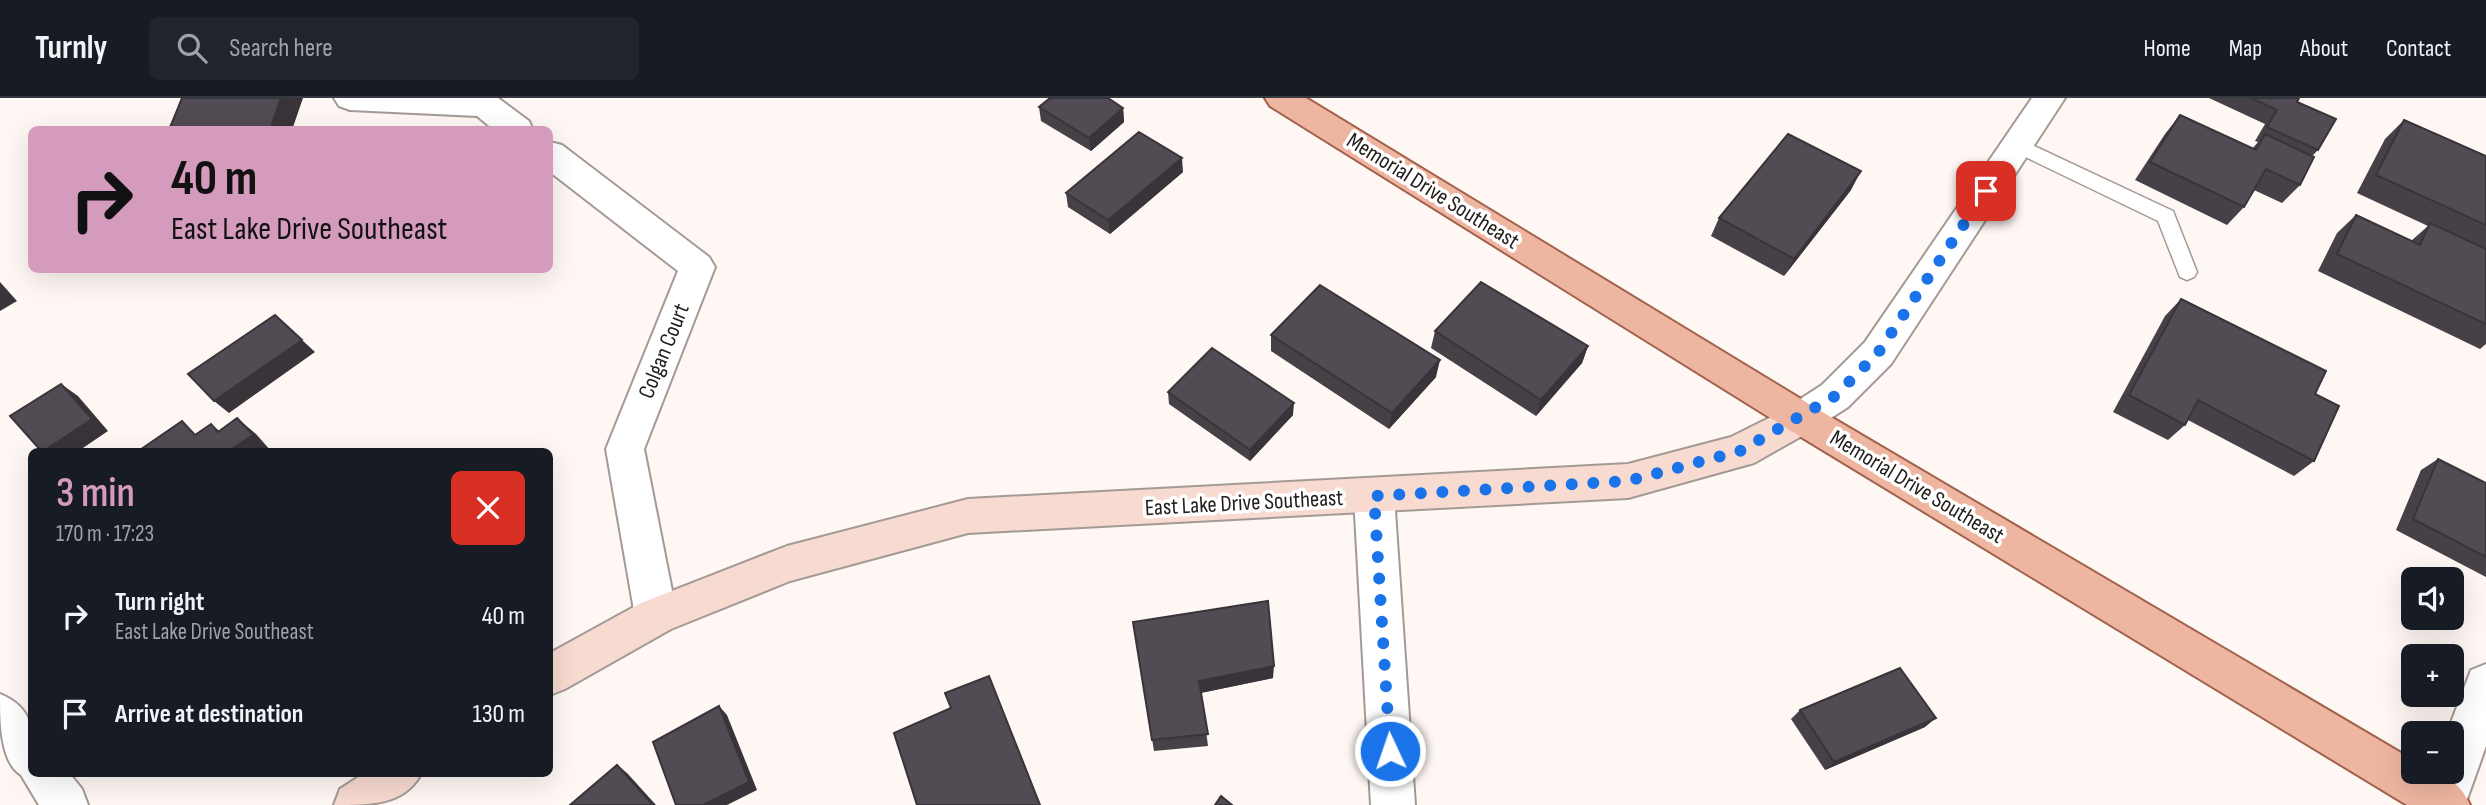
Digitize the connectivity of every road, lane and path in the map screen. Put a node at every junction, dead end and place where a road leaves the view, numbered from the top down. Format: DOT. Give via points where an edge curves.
graph roads {
  1 [pos="350,98"];
  2 [pos="1281,98"];
  3 [pos="2049,98"];
  4 [pos="512,126"];
  5 [pos="2017,145"];
  6 [pos="553,156"];
  7 [pos="2187,271"];
  8 [pos="1801,418"];
  9 [pos="1374,496"];
  10 [pos="656,616"];
  11 [pos="553,673"];
  12 [pos="2486,684"];
  13 [pos="0,715"];
  14 [pos="28,753"];
  15 [pos="45,777"];
  16 [pos="395,777"];
  17 [pos="2446,804"];
  18 [pos="66,805"];
  19 [pos="356,805"];
  20 [pos="1393,805"];
  1 -- 4 [label="street" via="485,105"];
  2 -- 8 [label="main road, Memorial Drive Southeast"];
  3 -- 5 [label="street, East Lake Drive Southeast"];
  5 -- 7 [label="lane" via="2166,216"];
  5 -- 8 [label="street, East Lake Drive Southeast" via="1878,353 1835,396"];
  6 -- 10 [label="street, Colgan Court" via="697,267 625,449"];
  8 -- 9 [label="street, East Lake Drive Southeast" via="1740,451 1628,481"];
  8 -- 17 [label="main road, Memorial Drive Southeast"];
  9 -- 10 [label="street, East Lake Drive Southeast" via="968,516 787,564"];
  9 -- 20 [label="street"];
  10 -- 11 [label="street, East Lake Drive Southeast"];
  12 -- 17 [label="street"];
  13 -- 14 [label="street"];
  15 -- 18 [label="street"];
  16 -- 19 [label="street"];
}
